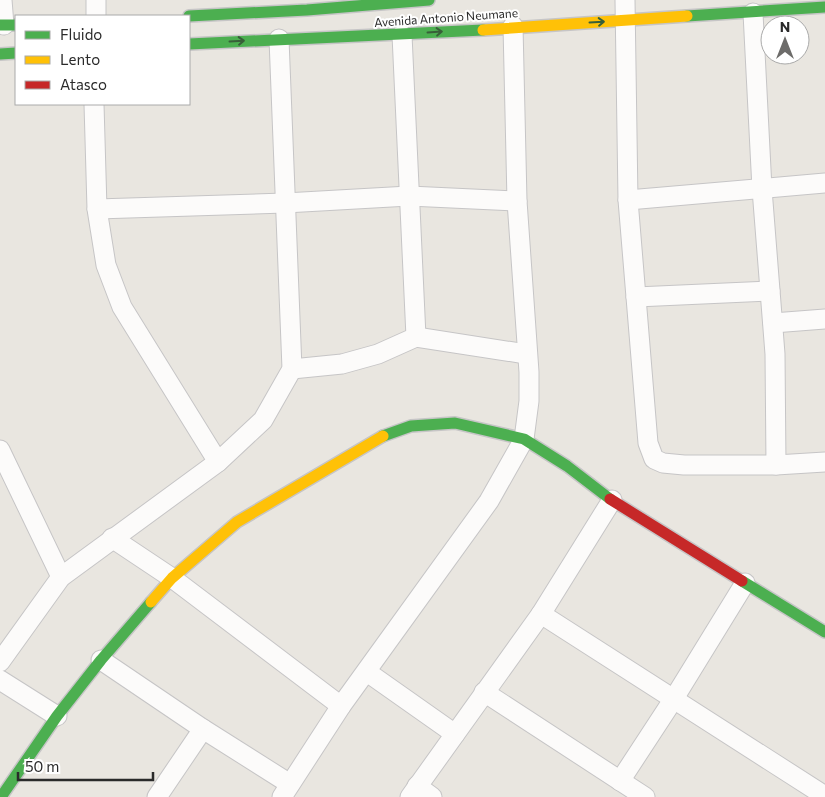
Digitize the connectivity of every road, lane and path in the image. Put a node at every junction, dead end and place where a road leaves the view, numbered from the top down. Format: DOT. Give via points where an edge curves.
graph roads {
  1 [pos="2,0"];
  2 [pos="96,0"];
  3 [pos="429,0"];
  4 [pos="625,0"];
  5 [pos="410,1"];
  6 [pos="307,5"];
  7 [pos="825,7"];
  8 [pos="192,11"];
  9 [pos="753,13"];
  10 [pos="96,15"];
  11 [pos="625,20"];
  12 [pos="7,25"];
  13 [pos="513,26"];
  14 [pos="402,35"];
  15 [pos="279,39"];
  16 [pos="308,39"];
  17 [pos="190,44"];
  18 [pos="15,53"];
  19 [pos="0,54"];
  20 [pos="94,105"];
  21 [pos="825,183"];
  22 [pos="762,189"];
  23 [pos="409,196"];
  24 [pos="628,200"];
  25 [pos="517,201"];
  26 [pos="285,203"];
  27 [pos="97,208"];
  28 [pos="770,291"];
  29 [pos="636,297"];
  30 [pos="825,319"];
  31 [pos="773,323"];
  32 [pos="416,337"];
  33 [pos="526,354"];
  34 [pos="292,369"];
  35 [pos="524,439"];
  36 [pos="0,450"];
  37 [pos="218,462"];
  38 [pos="825,462"];
  39 [pos="776,465"];
  40 [pos="612,500"];
  41 [pos="112,538"];
  42 [pos="61,578"];
  43 [pos="172,578"];
  44 [pos="745,582"];
  45 [pos="541,614"];
  46 [pos="825,632"];
  47 [pos="101,660"];
  48 [pos="0,662"];
  49 [pos="367,672"];
  50 [pos="0,680"];
  51 [pos="484,692"];
  52 [pos="674,700"];
  53 [pos="341,706"];
  54 [pos="57,716"];
  55 [pos="203,729"];
  56 [pos="454,734"];
  57 [pos="620,781"];
  58 [pos="286,791"];
  59 [pos="420,794"];
  60 [pos="825,796"];
  61 [pos="1,797"];
  62 [pos="158,797"];
  63 [pos="645,797"];
  1 -- 12 [label="street"];
  2 -- 10 [label="street"];
  3 -- 5 [label="street, Avenida Antonio Neumane"];
  4 -- 11 [label="street"];
  5 -- 6 [label="street, Avenida Antonio Neumane"];
  6 -- 8 [label="street, Avenida Antonio Neumane"];
  6 -- 16 [label="street"];
  7 -- 9 [label="street, Avenida Antonio Neumane"];
  9 -- 11 [label="street, Avenida Antonio Neumane"];
  9 -- 22 [label="street"];
  13 -- 11 [label="street, Avenida Antonio Neumane, one-way"];
  11 -- 24 [label="street"];
  14 -- 13 [label="street, Avenida Antonio Neumane, one-way"];
  13 -- 25 [label="street"];
  14 -- 16 [label="street, Avenida Antonio Neumane"];
  14 -- 23 [label="street"];
  15 -- 16 [label="street, Avenida Antonio Neumane"];
  17 -- 15 [label="street, Avenida Antonio Neumane, one-way"];
  15 -- 26 [label="street"];
  18 -- 19 [label="street"];
  20 -- 27 [label="street"];
  21 -- 22 [label="street"];
  22 -- 24 [label="street"];
  22 -- 28 [label="street"];
  23 -- 25 [label="street"];
  23 -- 26 [label="street"];
  23 -- 32 [label="street"];
  24 -- 29 [label="street"];
  25 -- 33 [label="street"];
  26 -- 27 [label="street"];
  26 -- 34 [label="street"];
  27 -- 37 [label="street" via="106,265 122,307"];
  28 -- 29 [label="street"];
  28 -- 31 [label="street"];
  29 -- 39 [label="street" via="648,443 654,458 663,463 684,465"];
  30 -- 31 [label="street"];
  31 -- 39 [label="street"];
  32 -- 33 [label="street"];
  32 -- 34 [label="street" via="378,354 342,364"];
  33 -- 35 [label="street" via="529,401"];
  34 -- 37 [label="street" via="262,420"];
  35 -- 40 [label="street"];
  35 -- 43 [label="street" via="455,423 411,426 377,438 237,522"];
  35 -- 49 [label="street" via="489,501"];
  36 -- 42 [label="street"];
  37 -- 41 [label="street"];
  38 -- 39 [label="street"];
  40 -- 44 [label="street"];
  40 -- 45 [label="street"];
  41 -- 42 [label="street"];
  41 -- 43 [label="street"];
  42 -- 48 [label="street"];
  43 -- 47 [label="street"];
  43 -- 53 [label="street"];
  44 -- 46 [label="street"];
  44 -- 52 [label="street"];
  45 -- 51 [label="street"];
  45 -- 52 [label="street"];
  47 -- 54 [label="street"];
  47 -- 55 [label="street"];
  49 -- 53 [label="street"];
  49 -- 56 [label="street"];
  50 -- 54 [label="street"];
  51 -- 56 [label="street"];
  51 -- 57 [label="street"];
  52 -- 57 [label="street"];
  52 -- 60 [label="street"];
  53 -- 58 [label="street"];
  54 -- 61 [label="street"];
  55 -- 58 [label="street"];
  55 -- 62 [label="street"];
  56 -- 59 [label="street"];
  57 -- 63 [label="street"];
}
